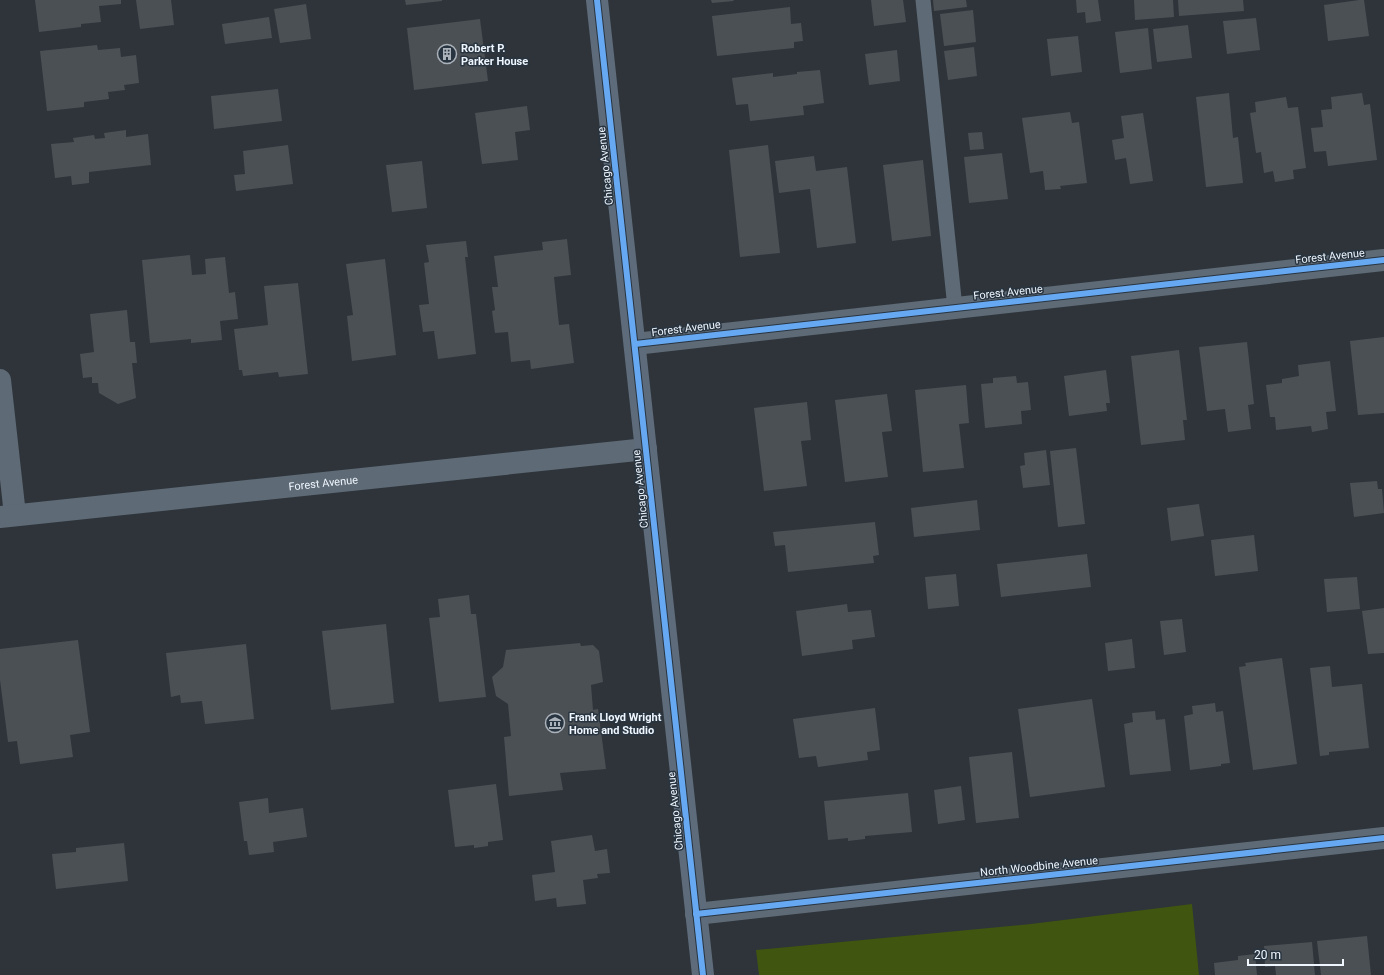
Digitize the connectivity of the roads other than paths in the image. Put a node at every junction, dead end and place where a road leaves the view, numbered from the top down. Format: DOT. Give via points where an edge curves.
graph roads {
  1 [pos="597,0"];
  2 [pos="923,0"];
  3 [pos="1384,260"];
  4 [pos="955,308"];
  5 [pos="635,344"];
  6 [pos="0,380"];
  7 [pos="646,449"];
  8 [pos="8,516"];
  9 [pos="1384,838"];
  10 [pos="696,914"];
  11 [pos="703,975"];
  1 -- 5 [label="main road, Chicago Avenue"];
  2 -- 4 [label="lane"];
  3 -- 4 [label="street, Forest Avenue"];
  4 -- 5 [label="street, Forest Avenue"];
  5 -- 7 [label="main road, Chicago Avenue"];
  6 -- 8 [label="street"];
  7 -- 8 [label="street, Forest Avenue"];
  7 -- 10 [label="main road, Chicago Avenue"];
  9 -- 10 [label="street, North Woodbine Avenue"];
  10 -- 11 [label="main road, Chicago Avenue"];
}
